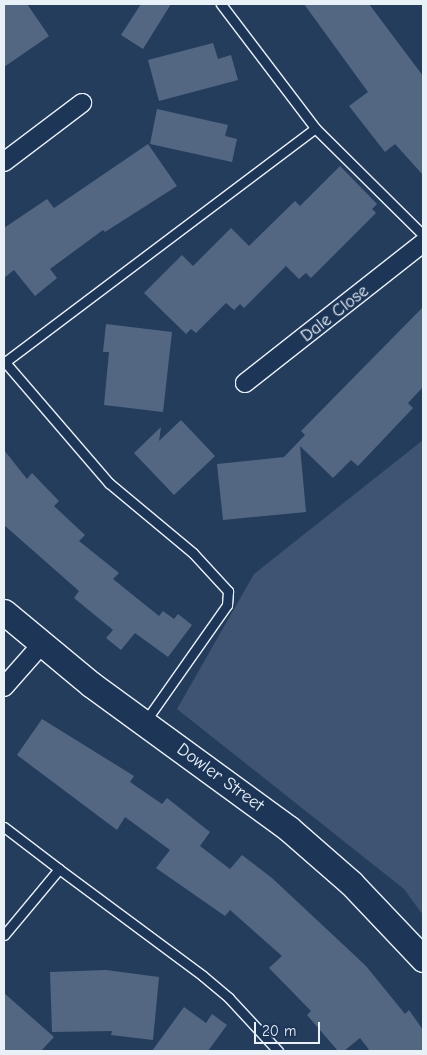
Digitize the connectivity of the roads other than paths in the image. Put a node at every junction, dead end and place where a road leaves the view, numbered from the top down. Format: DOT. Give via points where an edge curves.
graph roads {
  1 [pos="221,4"];
  2 [pos="82,103"];
  3 [pos="315,128"];
  4 [pos="4,162"];
  5 [pos="423,235"];
  6 [pos="423,244"];
  7 [pos="4,362"];
  8 [pos="245,383"];
  9 [pos="4,612"];
  10 [pos="41,645"];
  11 [pos="4,687"];
  12 [pos="144,724"];
  13 [pos="4,827"];
  14 [pos="59,869"];
  15 [pos="4,935"];
  16 [pos="423,959"];
  17 [pos="278,1051"];
  1 -- 3 [label="lane"];
  2 -- 4 [label="street"];
  3 -- 5 [label="lane"];
  3 -- 7 [label="lane"];
  6 -- 8 [label="street, Dale Close"];
  7 -- 12 [label="lane" via="109,483 192,553 228,591 227,605"];
  9 -- 10 [label="street, Dowler Street"];
  10 -- 11 [label="street"];
  10 -- 12 [label="street, Dowler Street"];
  12 -- 16 [label="street, Dowler Street" via="288,828 351,883"];
  13 -- 14 [label="lane"];
  14 -- 15 [label="lane"];
  14 -- 17 [label="lane" via="216,987"];
}
